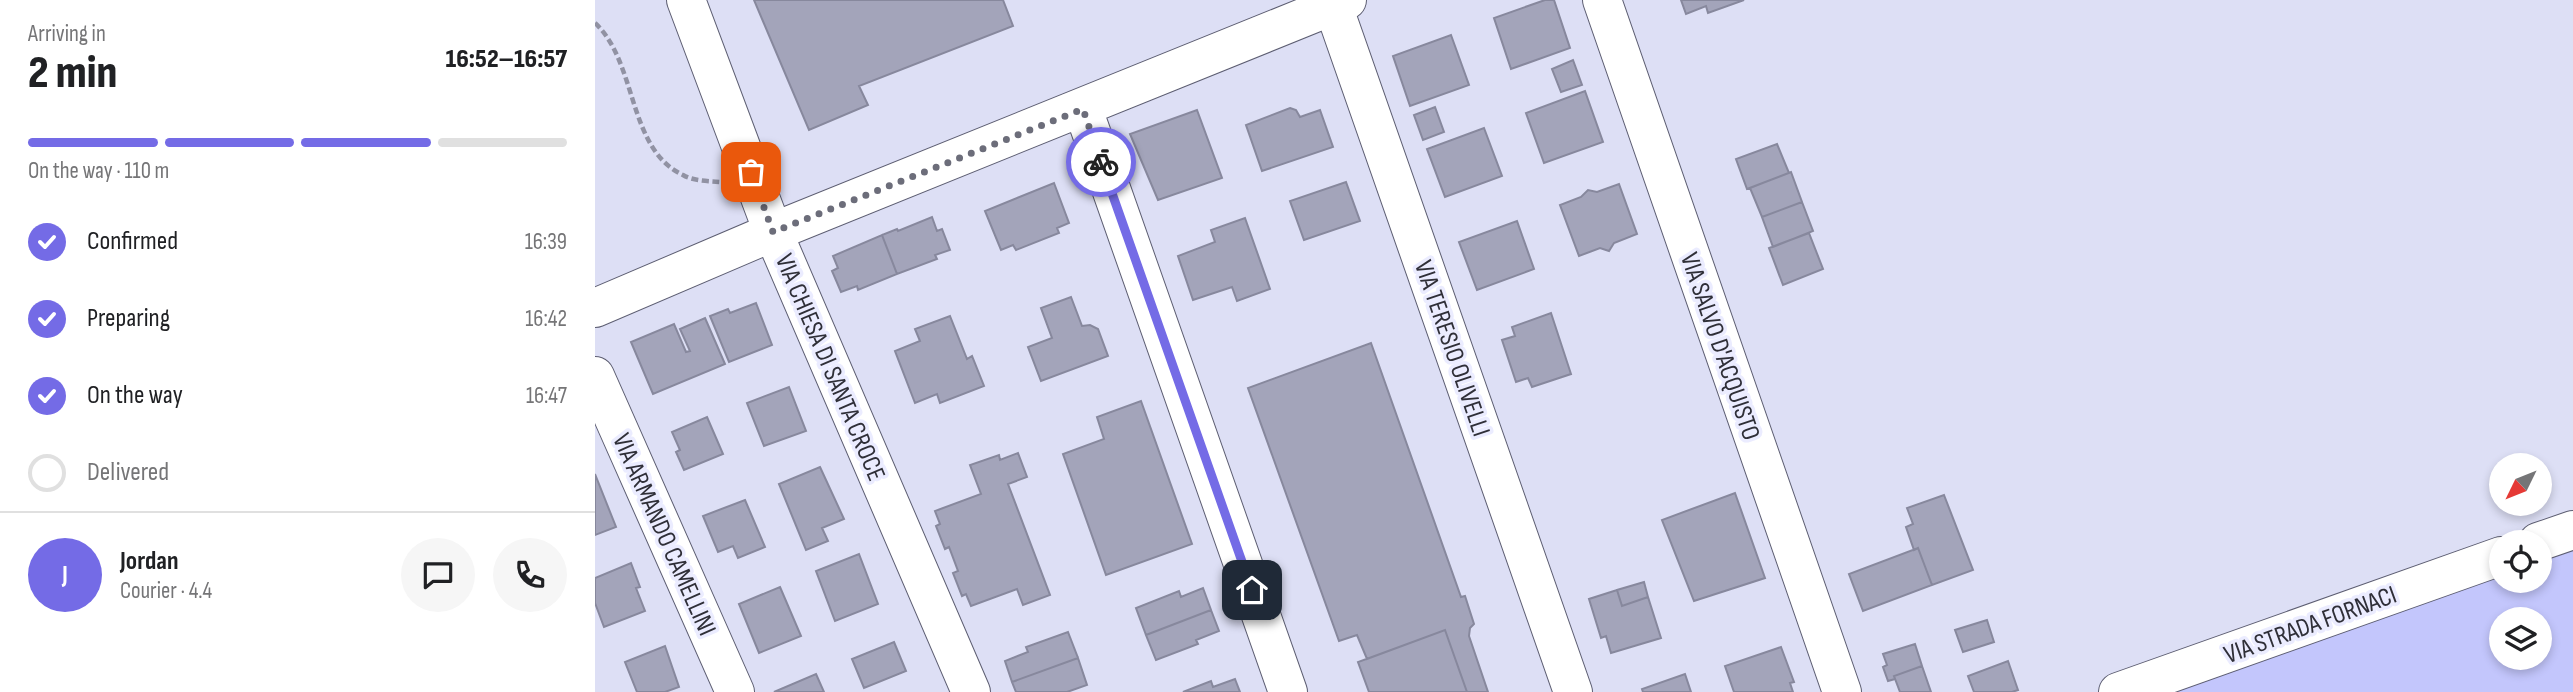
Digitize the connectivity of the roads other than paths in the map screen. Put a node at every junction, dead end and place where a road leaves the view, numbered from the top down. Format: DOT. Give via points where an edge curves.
graph roads {
  1 [pos="686,0"];
  2 [pos="1602,0"];
  3 [pos="1337,2"];
  4 [pos="1083,109"];
  5 [pos="773,232"];
  6 [pos="595,308"];
  7 [pos="595,376"];
  8 [pos="2573,530"];
  9 [pos="2552,537"];
  10 [pos="2489,560"];
  11 [pos="735,692"];
  12 [pos="971,692"];
  13 [pos="1288,692"];
  14 [pos="1573,692"];
  15 [pos="1842,692"];
  16 [pos="2118,692"];
  1 -- 5 [label="street, VIA CHIESA DI SANTA CROCE"];
  2 -- 15 [label="street, VIA SALVO D'ACQUISTO"];
  3 -- 4 [label="street"];
  3 -- 14 [label="street, VIA TERESIO OLIVELLI"];
  4 -- 5 [label="street"];
  4 -- 13 [label="street"];
  5 -- 6 [label="street"];
  5 -- 12 [label="street, VIA CHIESA DI SANTA CROCE"];
  7 -- 11 [label="street, VIA ARMANDO CAMELLINI"];
  8 -- 9 [label="street"];
  10 -- 16 [label="street, VIA STRADA FORNACI"];
}
